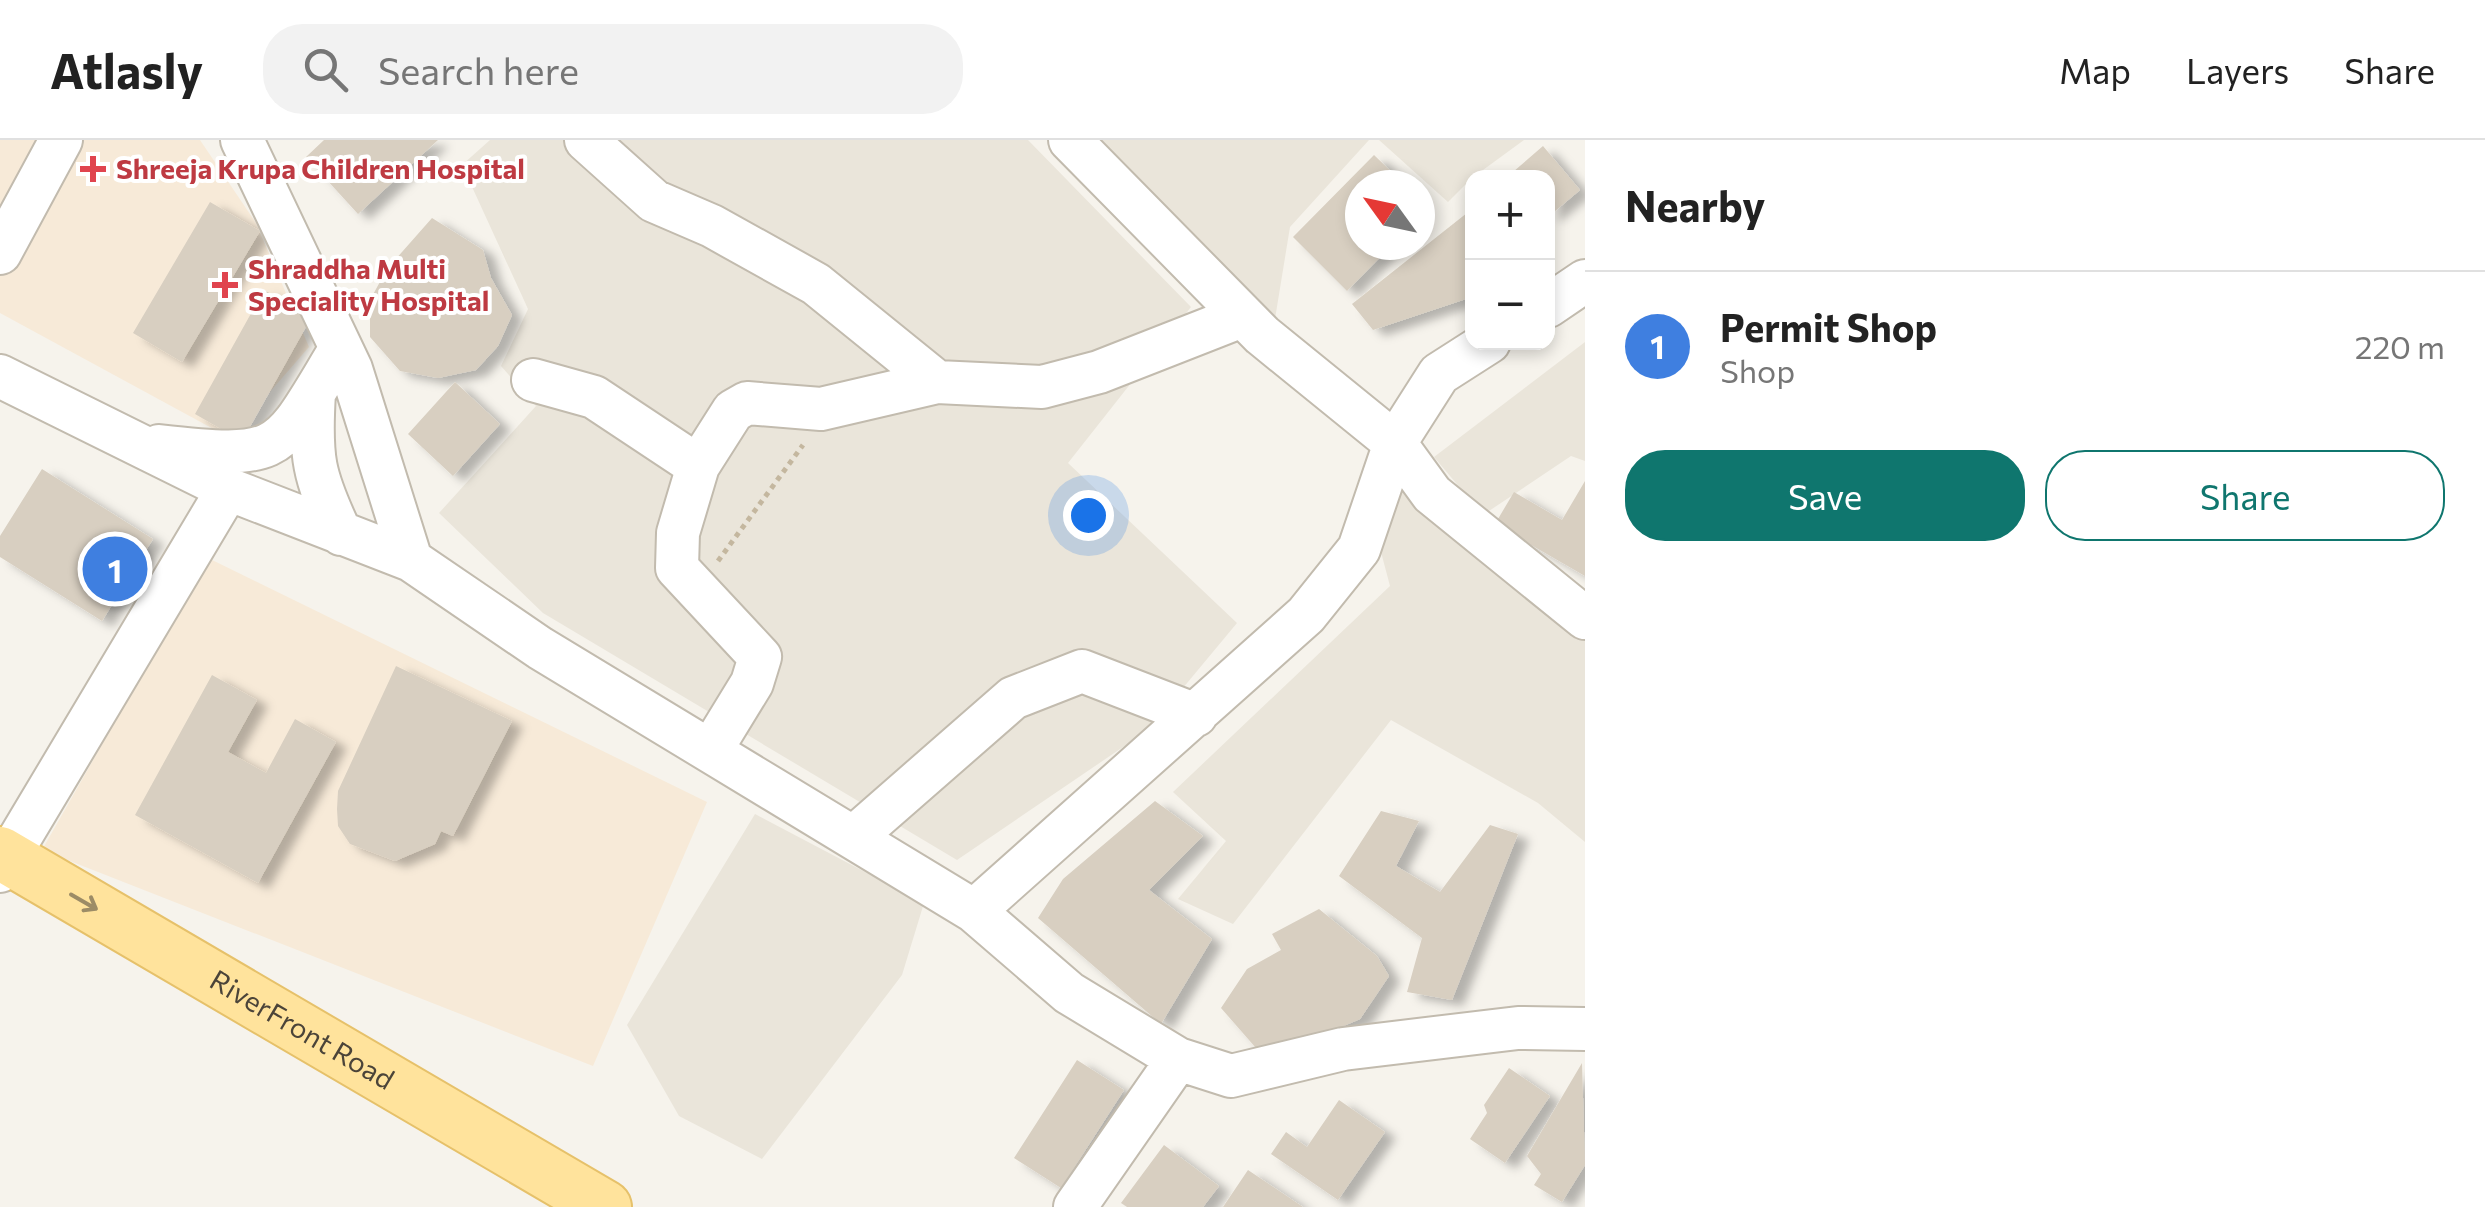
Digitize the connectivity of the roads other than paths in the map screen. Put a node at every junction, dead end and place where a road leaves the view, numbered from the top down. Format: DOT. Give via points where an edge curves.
graph roads {
  1 [pos="61,140"];
  2 [pos="242,140"];
  3 [pos="586,140"];
  4 [pos="1070,140"];
  5 [pos="0,253"];
  6 [pos="1585,281"];
  7 [pos="1555,301"];
  8 [pos="1242,316"];
  9 [pos="341,348"];
  10 [pos="1478,350"];
  11 [pos="0,376"];
  12 [pos="534,380"];
  13 [pos="937,382"];
  14 [pos="314,393"];
  15 [pos="128,443"];
  16 [pos="1395,444"];
  17 [pos="698,466"];
  18 [pos="228,489"];
  19 [pos="341,534"];
  20 [pos="412,560"];
  21 [pos="1585,618"];
  22 [pos="1196,715"];
  23 [pos="712,750"];
  24 [pos="854,837"];
  25 [pos="2,869"];
  26 [pos="974,911"];
  27 [pos="1585,1029"];
  28 [pos="1178,1059"];
  29 [pos="540,1207"];
  30 [pos="605,1207"];
  31 [pos="1076,1207"];
  1 -- 5 [label="street"];
  2 -- 9 [label="street"];
  3 -- 13 [label="street" via="654,201 816,284"];
  4 -- 8 [label="street"];
  6 -- 7 [label="street"];
  8 -- 13 [label="street" via="1099,372 1042,386"];
  8 -- 16 [label="street"];
  9 -- 14 [label="street"];
  9 -- 20 [label="street"];
  10 -- 16 [label="street" via="1440,374"];
  11 -- 15 [label="street"];
  12 -- 17 [label="street" via="594,397"];
  13 -- 17 [label="street" via="821,410 747,403 733,411"];
  14 -- 15 [label="street" via="288,433 258,451"];
  14 -- 19 [label="street" via="310,450"];
  15 -- 18 [label="street"];
  16 -- 21 [label="street" via="1432,494"];
  16 -- 22 [label="street" via="1358,549 1306,616"];
  17 -- 23 [label="street" via="678,532 677,568 760,658"];
  18 -- 19 [label="street"];
  18 -- 25 [label="street"];
  19 -- 20 [label="street"];
  20 -- 23 [label="street" via="540,648"];
  22 -- 24 [label="street" via="1082,671 1013,698"];
  22 -- 26 [label="street"];
  23 -- 24 [label="street"];
  24 -- 26 [label="street"];
  25 -- 29 [label="main road, RiverFront Road"];
  25 -- 30 [label="main road, RiverFront Road, one-way"];
  26 -- 28 [label="street" via="1069,992"];
  27 -- 28 [label="street" via="1518,1028 1343,1049 1231,1076"];
  28 -- 31 [label="street"];
}
